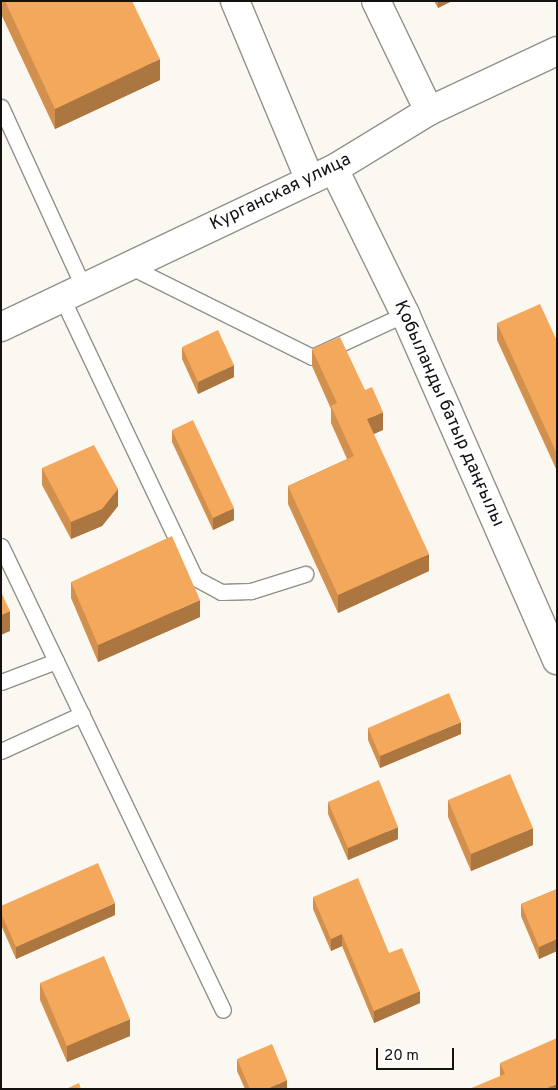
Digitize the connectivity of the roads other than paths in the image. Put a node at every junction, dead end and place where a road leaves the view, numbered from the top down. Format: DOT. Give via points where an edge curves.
graph roads {
  1 [pos="235,1"];
  2 [pos="376,1"];
  3 [pos="557,51"];
  4 [pos="1,107"];
  5 [pos="429,111"];
  6 [pos="322,174"];
  7 [pos="129,266"];
  8 [pos="74,293"];
  9 [pos="405,314"];
  10 [pos="1,327"];
  11 [pos="1,546"];
  12 [pos="305,574"];
  13 [pos="557,660"];
  14 [pos="56,661"];
  15 [pos="1,682"];
  16 [pos="82,714"];
  17 [pos="1,751"];
  18 [pos="223,1010"];
  1 -- 6 [label="street, Қобыланды батыр даңғылы"];
  2 -- 5 [label="street"];
  3 -- 5 [label="street, Курганская улица"];
  4 -- 8 [label="lane"];
  5 -- 6 [label="street, Курганская улица"];
  6 -- 7 [label="street, Курганская улица"];
  6 -- 9 [label="street, Қобыланды батыр даңғылы"];
  7 -- 8 [label="street, Курганская улица"];
  7 -- 9 [label="lane" via="312,357"];
  8 -- 10 [label="street, Курганская улица"];
  8 -- 12 [label="lane" via="195,578 221,592 251,591"];
  9 -- 13 [label="street, Қобыланды батыр даңғылы"];
  11 -- 14 [label="lane"];
  14 -- 15 [label="lane"];
  14 -- 16 [label="lane"];
  16 -- 17 [label="lane"];
  16 -- 18 [label="lane"];
}
